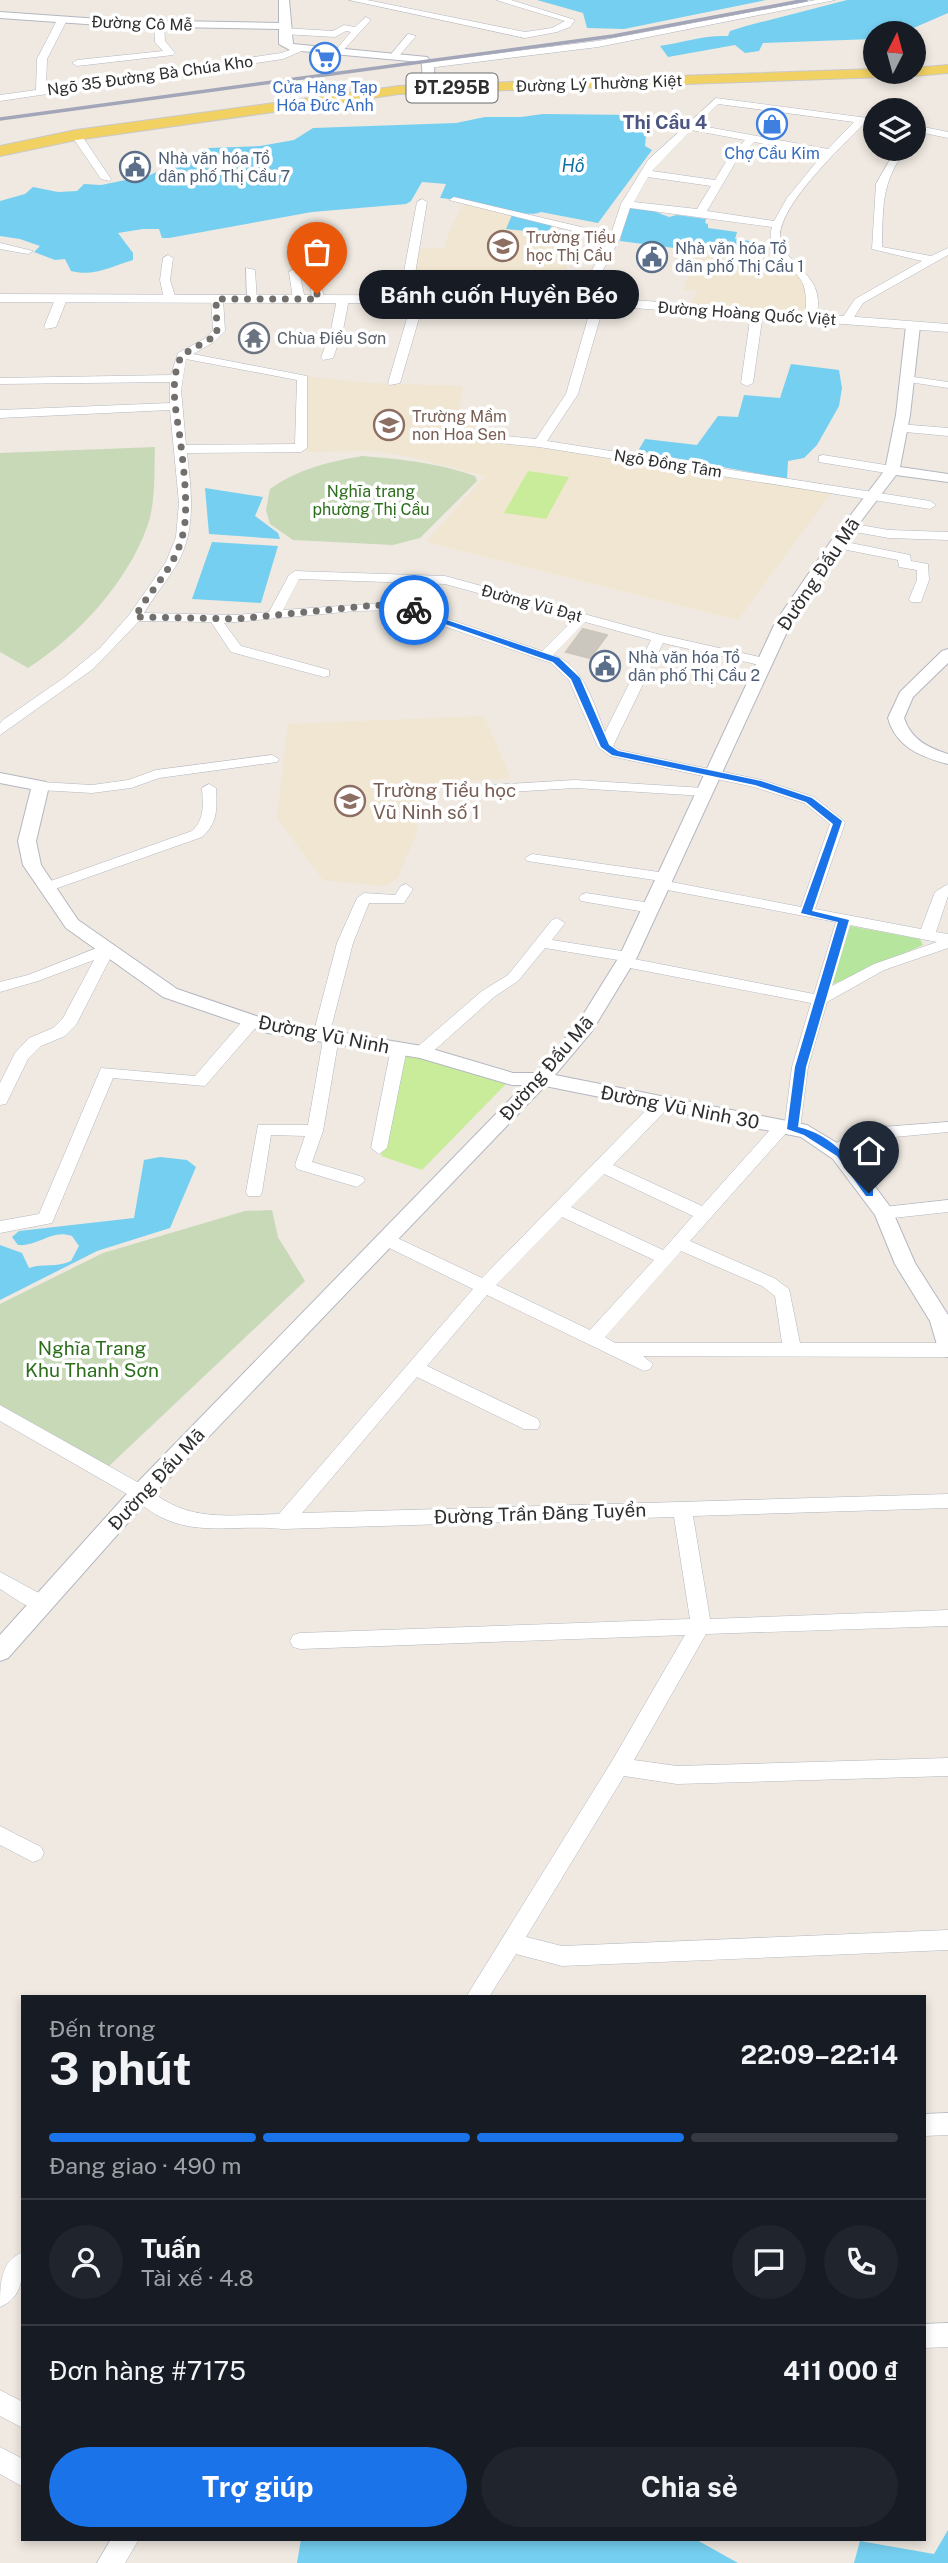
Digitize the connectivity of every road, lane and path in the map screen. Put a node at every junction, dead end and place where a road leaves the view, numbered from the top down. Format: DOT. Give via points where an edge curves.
graph roads {
  1 [pos="284,0"];
  2 [pos="354,0"];
  3 [pos="425,0"];
  4 [pos="501,0"];
  5 [pos="830,0"];
  6 [pos="412,10"];
  7 [pos="0,15"];
  8 [pos="62,20"];
  9 [pos="366,20"];
  10 [pos="159,24"];
  11 [pos="284,29"];
  12 [pos="357,30"];
  13 [pos="411,36"];
  14 [pos="299,50"];
  15 [pos="340,51"];
  16 [pos="170,53"];
  17 [pos="395,55"];
  18 [pos="106,59"];
  19 [pos="77,63"];
  20 [pos="428,65"];
  21 [pos="186,70"];
  22 [pos="948,70"];
  23 [pos="926,71"];
  24 [pos="863,74"];
  25 [pos="120,80"];
  26 [pos="429,89"];
  27 [pos="40,91"];
  28 [pos="0,98"];
  29 [pos="862,120"];
  30 [pos="689,127"];
  31 [pos="926,132"];
  32 [pos="76,135"];
  33 [pos="948,135"];
  34 [pos="751,138"];
  35 [pos="0,151"];
  36 [pos="830,152"];
  37 [pos="891,161"];
  38 [pos="644,173"];
  39 [pos="106,178"];
  40 [pos="718,184"];
  41 [pos="454,200"];
  42 [pos="422,202"];
  43 [pos="626,204"];
  44 [pos="700,214"];
  45 [pos="775,224"];
  46 [pos="615,238"];
  47 [pos="0,246"];
  48 [pos="28,251"];
  49 [pos="948,251"];
  50 [pos="168,258"];
  51 [pos="934,260"];
  52 [pos="250,270"];
  53 [pos="314,271"];
  54 [pos="294,272"];
  55 [pos="0,298"];
  56 [pos="412,298"];
  57 [pos="61,299"];
  58 [pos="170,299"];
  59 [pos="216,299"];
  60 [pos="253,299"];
  61 [pos="299,299"];
  62 [pos="318,299"];
  63 [pos="343,299"];
  64 [pos="581,300"];
  65 [pos="599,301"];
  66 [pos="757,313"];
  67 [pos="811,318"];
  68 [pos="847,320"];
  69 [pos="914,326"];
  70 [pos="50,327"];
  71 [pos="948,328"];
  72 [pos="182,355"];
  73 [pos="327,358"];
  74 [pos="174,378"];
  75 [pos="907,379"];
  76 [pos="0,381"];
  77 [pos="394,383"];
  78 [pos="747,383"];
  79 [pos="948,385"];
  80 [pos="176,406"];
  81 [pos="0,414"];
  82 [pos="900,428"];
  83 [pos="948,432"];
  84 [pos="463,436"];
  85 [pos="539,443"];
  86 [pos="182,449"];
  87 [pos="823,459"];
  88 [pos="892,470"];
  89 [pos="948,478"];
  90 [pos="873,495"];
  91 [pos="930,505"];
  92 [pos="848,527"];
  93 [pos="948,536"];
  94 [pos="835,544"];
  95 [pos="916,599"];
  96 [pos="274,614"];
  97 [pos="135,617"];
  98 [pos="583,617"];
  99 [pos="215,619"];
  100 [pos="659,638"];
  101 [pos="948,654"];
  102 [pos="544,656"];
  103 [pos="764,662"];
  104 [pos="324,673"];
  105 [pos="0,731"];
  106 [pos="605,747"];
  107 [pos="272,759"];
  108 [pos="948,760"];
  109 [pos="714,772"];
  110 [pos="0,778"];
  111 [pos="40,786"];
  112 [pos="209,788"];
  113 [pos="460,791"];
  114 [pos="704,793"];
  115 [pos="532,858"];
  116 [pos="664,881"];
  117 [pos="47,887"];
  118 [pos="406,889"];
  119 [pos="948,889"];
  120 [pos="586,898"];
  121 [pos="651,908"];
  122 [pos="806,913"];
  123 [pos="844,920"];
  124 [pos="557,923"];
  125 [pos="927,935"];
  126 [pos="948,941"];
  127 [pos="544,943"];
  128 [pos="107,949"];
  129 [pos="626,960"];
  130 [pos="0,987"];
  131 [pos="819,1000"];
  132 [pos="252,1021"];
  133 [pos="326,1036"];
  134 [pos="399,1048"];
  135 [pos="422,1052"];
  136 [pos="541,1079"];
  137 [pos="0,1100"];
  138 [pos="662,1104"];
  139 [pos="948,1127"];
  140 [pos="787,1128"];
  141 [pos="315,1131"];
  142 [pos="379,1148"];
  143 [pos="835,1150"];
  144 [pos="601,1166"];
  145 [pos="357,1181"];
  146 [pos="254,1192"];
  147 [pos="948,1206"];
  148 [pos="560,1209"];
  149 [pos="884,1213"];
  150 [pos="704,1214"];
  151 [pos="0,1227"];
  152 [pos="385,1239"];
  153 [pos="678,1243"];
  154 [pos="665,1258"];
  155 [pos="484,1287"];
  156 [pos="593,1339"];
  157 [pos="947,1341"];
  158 [pos="614,1349"];
  159 [pos="792,1350"];
  160 [pos="644,1364"];
  161 [pos="414,1368"];
  162 [pos="0,1412"];
  163 [pos="531,1424"];
  164 [pos="141,1493"];
  165 [pos="948,1501"];
  166 [pos="682,1509"];
  167 [pos="283,1522"];
  168 [pos="0,1580"];
  169 [pos="43,1604"];
  170 [pos="948,1618"];
  171 [pos="701,1625"];
  172 [pos="300,1641"];
  173 [pos="0,1651"];
  174 [pos="619,1767"];
  175 [pos="948,1768"];
  176 [pos="0,1835"];
  177 [pos="33,1853"];
  178 [pos="948,1940"];
  179 [pos="511,1943"];
  180 [pos="478,1995"];
  181 [pos="948,2124"];
  182 [pos="926,2125"];
  183 [pos="21,2266"];
  184 [pos="0,2295"];
  185 [pos="948,2335"];
  186 [pos="926,2336"];
  187 [pos="0,2402"];
  188 [pos="21,2415"];
  189 [pos="0,2460"];
  190 [pos="21,2473"];
  191 [pos="125,2541"];
  192 [pos="110,2563"];
  1 -- 11 [label="street"];
  2 -- 6 [label="street"];
  3 -- 6 [label="street"];
  4 -- 6 [label="street" via="570,20 537,34 513,33"];
  5 -- 20 [label="street" via="598,44"];
  7 -- 8 [label="street, Đường Cô Mễ"];
  8 -- 10 [label="street, Đường Cô Mễ"];
  8 -- 27 [label="street" via="42,59"];
  9 -- 12 [label="street"];
  10 -- 11 [label="street, Đường Cô Mễ"];
  10 -- 16 [label="street" via="160,42"];
  11 -- 12 [label="street" via="335,34 344,28"];
  11 -- 14 [label="street" via="285,44"];
  12 -- 15 [label="street"];
  13 -- 17 [label="street"];
  14 -- 15 [label="street"];
  14 -- 21 [label="street, Ngõ 35 Đường Bà Chúa Kho"];
  15 -- 17 [label="street"];
  16 -- 18 [label="street"];
  16 -- 21 [label="street"];
  17 -- 20 [label="street" via="423,59"];
  18 -- 19 [label="street"];
  18 -- 25 [label="street"];
  20 -- 26 [label="street"];
  21 -- 25 [label="street, Ngõ 35 Đường Bà Chúa Kho"];
  22 -- 23 [label="main road, Đường Lý Thường Kiệt / ĐT.295B"];
  24 -- 26 [label="main road, Đường Lý Thường Kiệt / ĐT.295B"];
  25 -- 27 [label="street, Ngõ 35 Đường Bà Chúa Kho"];
  26 -- 32 [label="main road, Đường Lý Thường Kiệt / ĐT.295B" via="346,96"];
  27 -- 28 [label="street, Ngõ 35 Đường Bà Chúa Kho"];
  29 -- 30 [label="street" via="716,101"];
  29 -- 36 [label="street"];
  30 -- 34 [label="street"];
  30 -- 38 [label="street"];
  31 -- 33 [label="street"];
  32 -- 35 [label="main road, Đường Lý Thường Kiệt / ĐT.295B"];
  32 -- 39 [label="street"];
  34 -- 36 [label="street"];
  34 -- 40 [label="street"];
  36 -- 45 [label="street"];
  37 -- 51 [label="street" via="879,189 877,249"];
  38 -- 40 [label="street"];
  38 -- 43 [label="street"];
  40 -- 44 [label="street"];
  41 -- 46 [label="street"];
  42 -- 56 [label="street"];
  43 -- 44 [label="street"];
  43 -- 46 [label="street"];
  44 -- 45 [label="street"];
  45 -- 67 [label="street" via="778,249 809,284"];
  46 -- 64 [label="street"];
  47 -- 48 [label="street"];
  49 -- 51 [label="street"];
  50 -- 58 [label="street" via="165,280"];
  51 -- 68 [label="street" via="859,301"];
  52 -- 60 [label="street"];
  53 -- 62 [label="street"];
  54 -- 61 [label="street"];
  55 -- 57 [label="main road, Đường Hoàng Quốc Việt"];
  56 -- 63 [label="main road, Đường Hoàng Quốc Việt"];
  56 -- 64 [label="main road, Đường Hoàng Quốc Việt"];
  56 -- 77 [label="street"];
  57 -- 58 [label="main road, Đường Hoàng Quốc Việt"];
  57 -- 70 [label="street"];
  58 -- 59 [label="main road, Đường Hoàng Quốc Việt"];
  59 -- 60 [label="main road, Đường Hoàng Quốc Việt"];
  59 -- 72 [label="street" via="217,335"];
  60 -- 61 [label="main road, Đường Hoàng Quốc Việt"];
  61 -- 62 [label="main road, Đường Hoàng Quốc Việt"];
  62 -- 63 [label="main road, Đường Hoàng Quốc Việt"];
  63 -- 73 [label="street"];
  64 -- 65 [label="main road, Đường Hoàng Quốc Việt"];
  65 -- 66 [label="main road, Đường Hoàng Quốc Việt"];
  65 -- 85 [label="street" via="572,394"];
  66 -- 67 [label="main road, Đường Hoàng Quốc Việt"];
  66 -- 78 [label="street"];
  67 -- 68 [label="main road, Đường Hoàng Quốc Việt"];
  68 -- 69 [label="main road, Đường Hoàng Quốc Việt"];
  69 -- 71 [label="main road, Đường Hoàng Quốc Việt"];
  69 -- 75 [label="street, Đường Đấu Mã"];
  72 -- 74 [label="street"];
  72 -- 86 [label="street" via="303,379 302,448"];
  74 -- 76 [label="street"];
  74 -- 80 [label="street"];
  75 -- 79 [label="street"];
  75 -- 82 [label="street, Đường Đấu Mã"];
  80 -- 81 [label="street"];
  80 -- 86 [label="street"];
  82 -- 83 [label="street"];
  82 -- 88 [label="street, Đường Đấu Mã"];
  84 -- 85 [label="street, Ngõ Đồng Tâm"];
  85 -- 90 [label="street, Ngõ Đồng Tâm"];
  86 -- 97 [label="street" via="185,523 165,576"];
  87 -- 88 [label="street"];
  88 -- 89 [label="street"];
  88 -- 90 [label="street, Đường Đấu Mã"];
  90 -- 91 [label="street, Ngõ Đồng Tâm"];
  90 -- 92 [label="street, Đường Đấu Mã"];
  92 -- 93 [label="street"];
  92 -- 94 [label="street, Đường Đấu Mã"];
  94 -- 95 [label="street" via="905,558 904,564 923,567"];
  94 -- 103 [label="street, Đường Đấu Mã" via="789,612"];
  96 -- 98 [label="street, Đường Vũ Đạt" via="295,575 445,580"];
  96 -- 99 [label="street"];
  96 -- 102 [label="street" via="398,606"];
  97 -- 99 [label="street"];
  97 -- 105 [label="street" via="113,645 70,680 14,715"];
  98 -- 100 [label="street, Đường Vũ Đạt"];
  98 -- 102 [label="street"];
  99 -- 104 [label="street" via="236,649"];
  100 -- 103 [label="street, Đường Vũ Đạt"];
  100 -- 106 [label="street"];
  101 -- 108 [label="street" via="906,695 896,718 912,744"];
  102 -- 106 [label="street" via="556,660 575,678"];
  103 -- 109 [label="street, Đường Đấu Mã"];
  106 -- 109 [label="street" via="637,760"];
  107 -- 111 [label="street" via="156,774 92,789"];
  109 -- 114 [label="street, Đường Đấu Mã"];
  109 -- 122 [label="street" via="809,800 838,823"];
  110 -- 111 [label="street"];
  111 -- 117 [label="street, Đường Vũ Ninh" via="27,841 32,865"];
  112 -- 117 [label="street" via="207,827 197,834"];
  113 -- 114 [label="street" via="575,784"];
  114 -- 116 [label="street, Đường Đấu Mã"];
  115 -- 116 [label="street"];
  116 -- 121 [label="street, Đường Đấu Mã"];
  116 -- 122 [label="street"];
  117 -- 128 [label="street, Đường Vũ Ninh" via="72,924"];
  118 -- 133 [label="street" via="399,900 363,898 348,936"];
  119 -- 125 [label="street" via="942,892"];
  120 -- 121 [label="street"];
  121 -- 129 [label="street, Đường Đấu Mã"];
  122 -- 123 [label="street"];
  123 -- 125 [label="street"];
  123 -- 131 [label="street"];
  124 -- 127 [label="street"];
  125 -- 126 [label="street"];
  126 -- 131 [label="street" via="872,971"];
  127 -- 129 [label="street"];
  127 -- 135 [label="street" via="513,978"];
  128 -- 130 [label="street"];
  128 -- 132 [label="street, Đường Vũ Ninh" via="170,993"];
  128 -- 137 [label="street" via="70,1020 59,1032 35,1042 21,1057"];
  129 -- 131 [label="street"];
  129 -- 136 [label="street, Đường Đấu Mã" via="585,1027"];
  131 -- 140 [label="street"];
  132 -- 133 [label="street, Đường Vũ Ninh"];
  132 -- 151 [label="street" via="199,1082 107,1072 46,1219"];
  133 -- 134 [label="street, Đường Vũ Ninh"];
  133 -- 141 [label="street"];
  134 -- 135 [label="street, Đường Vũ Ninh"];
  134 -- 142 [label="street"];
  135 -- 136 [label="street, Đường Vũ Ninh" via="512,1079"];
  136 -- 138 [label="street, Đường Vũ Ninh 30"];
  136 -- 152 [label="street, Đường Đấu Mã"];
  138 -- 140 [label="street, Đường Vũ Ninh 30"];
  138 -- 144 [label="street"];
  139 -- 143 [label="street" via="870,1135"];
  140 -- 143 [label="street, Đường Vũ Ninh 30" via="807,1132"];
  140 -- 150 [label="street"];
  141 -- 145 [label="street" via="303,1164"];
  141 -- 146 [label="street" via="264,1129"];
  143 -- 149 [label="street, Đường Vũ Ninh 30"];
  144 -- 148 [label="street"];
  144 -- 150 [label="street"];
  147 -- 149 [label="street"];
  148 -- 154 [label="street"];
  148 -- 155 [label="street"];
  149 -- 157 [label="street, Đường Vũ Ninh 30" via="905,1264 940,1320"];
  150 -- 153 [label="street"];
  152 -- 155 [label="street"];
  152 -- 164 [label="street, Đường Đấu Mã"];
  153 -- 154 [label="street"];
  153 -- 159 [label="street" via="783,1293"];
  154 -- 156 [label="street"];
  155 -- 156 [label="street"];
  155 -- 161 [label="street"];
  156 -- 158 [label="street"];
  157 -- 159 [label="street"];
  158 -- 159 [label="street"];
  158 -- 160 [label="street"];
  161 -- 163 [label="street"];
  161 -- 167 [label="street"];
  162 -- 164 [label="street, Đường Trần Đăng Tuyển"];
  164 -- 167 [label="street, Đường Trần Đăng Tuyển" via="158,1510 196,1521"];
  164 -- 169 [label="street, Đường Đấu Mã"];
  165 -- 166 [label="street, Đường Trần Đăng Tuyển"];
  166 -- 167 [label="street, Đường Trần Đăng Tuyển"];
  166 -- 171 [label="street"];
  168 -- 169 [label="street"];
  169 -- 173 [label="street, Đường Đấu Mã"];
  170 -- 171 [label="street"];
  171 -- 172 [label="street"];
  171 -- 174 [label="street"];
  174 -- 175 [label="street" via="677,1774"];
  174 -- 179 [label="street"];
  176 -- 177 [label="street"];
  178 -- 179 [label="street" via="562,1956"];
  179 -- 180 [label="street"];
  181 -- 182 [label="street"];
  183 -- 184 [label="street"];
  185 -- 186 [label="street"];
  187 -- 188 [label="street"];
  189 -- 190 [label="street"];
  191 -- 192 [label="street"];
}
